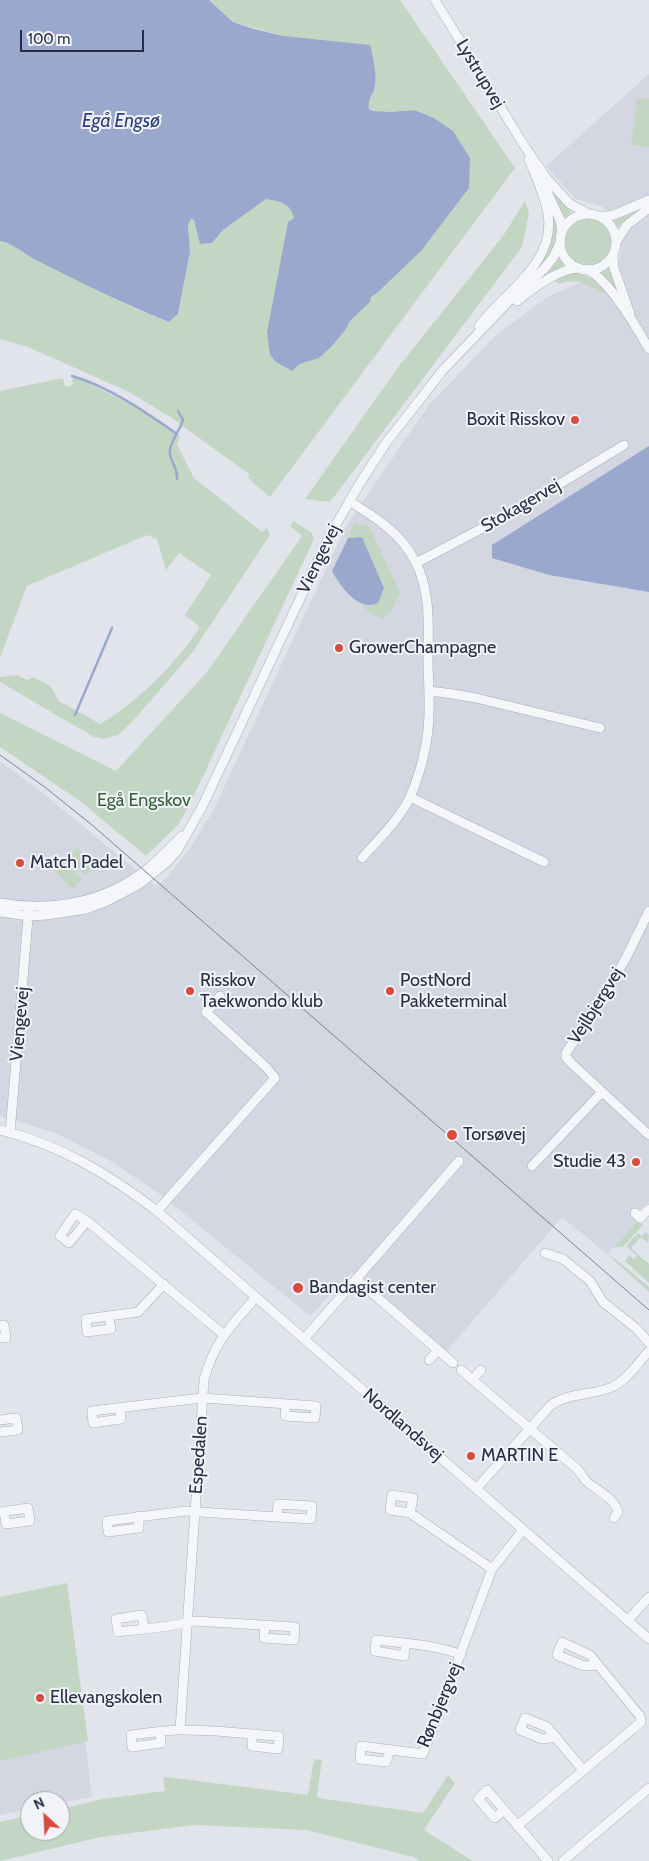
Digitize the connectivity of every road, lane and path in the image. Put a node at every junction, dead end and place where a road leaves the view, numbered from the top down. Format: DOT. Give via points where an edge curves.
graph roads {
  1 [pos="435,0"];
  2 [pos="525,147"];
  3 [pos="529,159"];
  4 [pos="649,200"];
  5 [pos="649,208"];
  6 [pos="589,214"];
  7 [pos="600,217"];
  8 [pos="561,237"];
  9 [pos="616,242"];
  10 [pos="613,254"];
  11 [pos="583,269"];
  12 [pos="495,317"];
  13 [pos="632,319"];
  14 [pos="649,349"];
  15 [pos="456,356"];
  16 [pos="624,445"];
  17 [pos="349,501"];
  18 [pos="416,563"];
  19 [pos="429,691"];
  20 [pos="600,728"];
  21 [pos="410,797"];
  22 [pos="362,858"];
  23 [pos="544,862"];
  24 [pos="0,903"];
  25 [pos="29,911"];
  26 [pos="649,911"];
  27 [pos="0,912"];
  28 [pos="220,996"];
  29 [pos="602,1092"];
  30 [pos="0,1130"];
  31 [pos="10,1133"];
  32 [pos="649,1135"];
  33 [pos="460,1161"];
  34 [pos="532,1166"];
  35 [pos="649,1209"];
  36 [pos="157,1211"];
  37 [pos="635,1213"];
  38 [pos="87,1221"];
  39 [pos="546,1253"];
  40 [pos="356,1279"];
  41 [pos="164,1284"];
  42 [pos="256,1297"];
  43 [pos="109,1316"];
  44 [pos="0,1326"];
  45 [pos="223,1334"];
  46 [pos="0,1338"];
  47 [pos="304,1339"];
  48 [pos="649,1343"];
  49 [pos="438,1350"];
  50 [pos="649,1352"];
  51 [pos="429,1360"];
  52 [pos="453,1363"];
  53 [pos="460,1370"];
  54 [pos="481,1370"];
  55 [pos="472,1380"];
  56 [pos="203,1398"];
  57 [pos="286,1404"];
  58 [pos="120,1408"];
  59 [pos="0,1420"];
  60 [pos="530,1430"];
  61 [pos="0,1432"];
  62 [pos="476,1489"];
  63 [pos="194,1511"];
  64 [pos="410,1513"];
  65 [pos="138,1516"];
  66 [pos="277,1516"];
  67 [pos="614,1518"];
  68 [pos="523,1530"];
  69 [pos="492,1569"];
  70 [pos="649,1597"];
  71 [pos="628,1620"];
  72 [pos="186,1623"];
  73 [pos="265,1625"];
  74 [pos="144,1629"];
  75 [pos="649,1639"];
  76 [pos="406,1644"];
  77 [pos="461,1655"];
  78 [pos="597,1665"];
  79 [pos="180,1730"];
  80 [pos="160,1731"];
  81 [pos="252,1734"];
  82 [pos="556,1737"];
  83 [pos="390,1750"];
  84 [pos="583,1770"];
  85 [pos="649,1788"];
  86 [pos="504,1810"];
  87 [pos="517,1826"];
  88 [pos="548,1861"];
  89 [pos="563,1861"];
  1 -- 2 [label="street, Lystrupvej"];
  2 -- 3 [label="street, Lystrupvej"];
  2 -- 6 [label="street, Lystrupvej" via="565,199"];
  3 -- 8 [label="street, Lystrupvej" via="556,209 562,224"];
  3 -- 15 [label="street" via="548,214 546,245 536,264 490,313"];
  4 -- 7 [label="street" via="614,215"];
  5 -- 9 [label="street" via="627,225"];
  6 -- 7 [label="street"];
  6 -- 8 [label="street" via="574,218"];
  7 -- 9 [label="street" via="611,227"];
  8 -- 11 [label="street" via="565,257"];
  8 -- 12 [label="street, Viengevej" via="556,253 546,266"];
  9 -- 10 [label="street"];
  10 -- 11 [label="street" via="594,269"];
  10 -- 13 [label="street" via="614,268"];
  11 -- 12 [label="street, Viengevej" via="569,269 543,283"];
  11 -- 13 [label="street" via="603,282"];
  12 -- 15 [label="street, Viengevej"];
  13 -- 14 [label="street"];
  15 -- 17 [label="street, Viengevej" via="386,443"];
  16 -- 18 [label="street, Stokagervej" via="515,511"];
  17 -- 18 [label="street" via="389,528 403,542"];
  17 -- 25 [label="street, Viengevej" via="189,829 145,871 120,887 84,901"];
  18 -- 19 [label="street" via="427,600"];
  19 -- 20 [label="street" via="476,698"];
  19 -- 21 [label="street" via="426,747"];
  21 -- 22 [label="street"];
  21 -- 23 [label="street"];
  24 -- 25 [label="street"];
  25 -- 27 [label="street"];
  25 -- 31 [label="street, Viengevej"];
  26 -- 29 [label="street, Vejlbjergvej" via="626,958 566,1053 571,1063"];
  28 -- 36 [label="street" via="206,1012 275,1078"];
  29 -- 32 [label="street"];
  29 -- 34 [label="street"];
  30 -- 31 [label="street, Nordlandsvej"];
  31 -- 36 [label="street, Nordlandsvej" via="71,1155 126,1187"];
  33 -- 40 [label="street"];
  35 -- 37 [label="street" via="640,1218"];
  36 -- 42 [label="street, Nordlandsvej"];
  38 -- 41 [label="street"];
  39 -- 48 [label="street" via="563,1259 590,1281 603,1302 638,1329"];
  40 -- 47 [label="street"];
  40 -- 49 [label="street"];
  41 -- 43 [label="street" via="138,1312"];
  41 -- 45 [label="street"];
  42 -- 45 [label="street, Espedalen"];
  42 -- 47 [label="street, Nordlandsvej"];
  44 -- 46 [label="street" via="4,1326 6,1338"];
  45 -- 56 [label="street, Espedalen" via="208,1363"];
  47 -- 62 [label="street, Nordlandsvej"];
  49 -- 51 [label="street"];
  49 -- 52 [label="street"];
  50 -- 60 [label="street" via="622,1381 612,1387 558,1400"];
  53 -- 55 [label="street"];
  54 -- 55 [label="street"];
  55 -- 60 [label="street"];
  56 -- 57 [label="street, Espedalen"];
  56 -- 58 [label="street, Espedalen"];
  56 -- 63 [label="street, Espedalen"];
  59 -- 61 [label="street" via="16,1418 18,1430"];
  60 -- 62 [label="street"];
  60 -- 67 [label="street" via="616,1505 618,1512"];
  62 -- 68 [label="street, Nordlandsvej"];
  63 -- 65 [label="street, Espedalen"];
  63 -- 66 [label="street, Espedalen"];
  63 -- 72 [label="street, Espedalen"];
  64 -- 69 [label="street"];
  68 -- 69 [label="street, Rønbjergvej"];
  68 -- 71 [label="street, Nordlandsvej"];
  69 -- 77 [label="street, Rønbjergvej"];
  70 -- 71 [label="street"];
  71 -- 75 [label="street, Nordlandsvej"];
  72 -- 73 [label="street"];
  72 -- 74 [label="street"];
  72 -- 79 [label="street, Espedalen"];
  76 -- 77 [label="street, Rønbjergvej"];
  77 -- 83 [label="street, Rønbjergvej" via="423,1754"];
  78 -- 84 [label="street" via="640,1716 641,1722"];
  79 -- 80 [label="street"];
  79 -- 81 [label="street"];
  82 -- 84 [label="street"];
  84 -- 87 [label="street"];
  85 -- 89 [label="street"];
  86 -- 87 [label="street"];
  87 -- 88 [label="street"];
}
